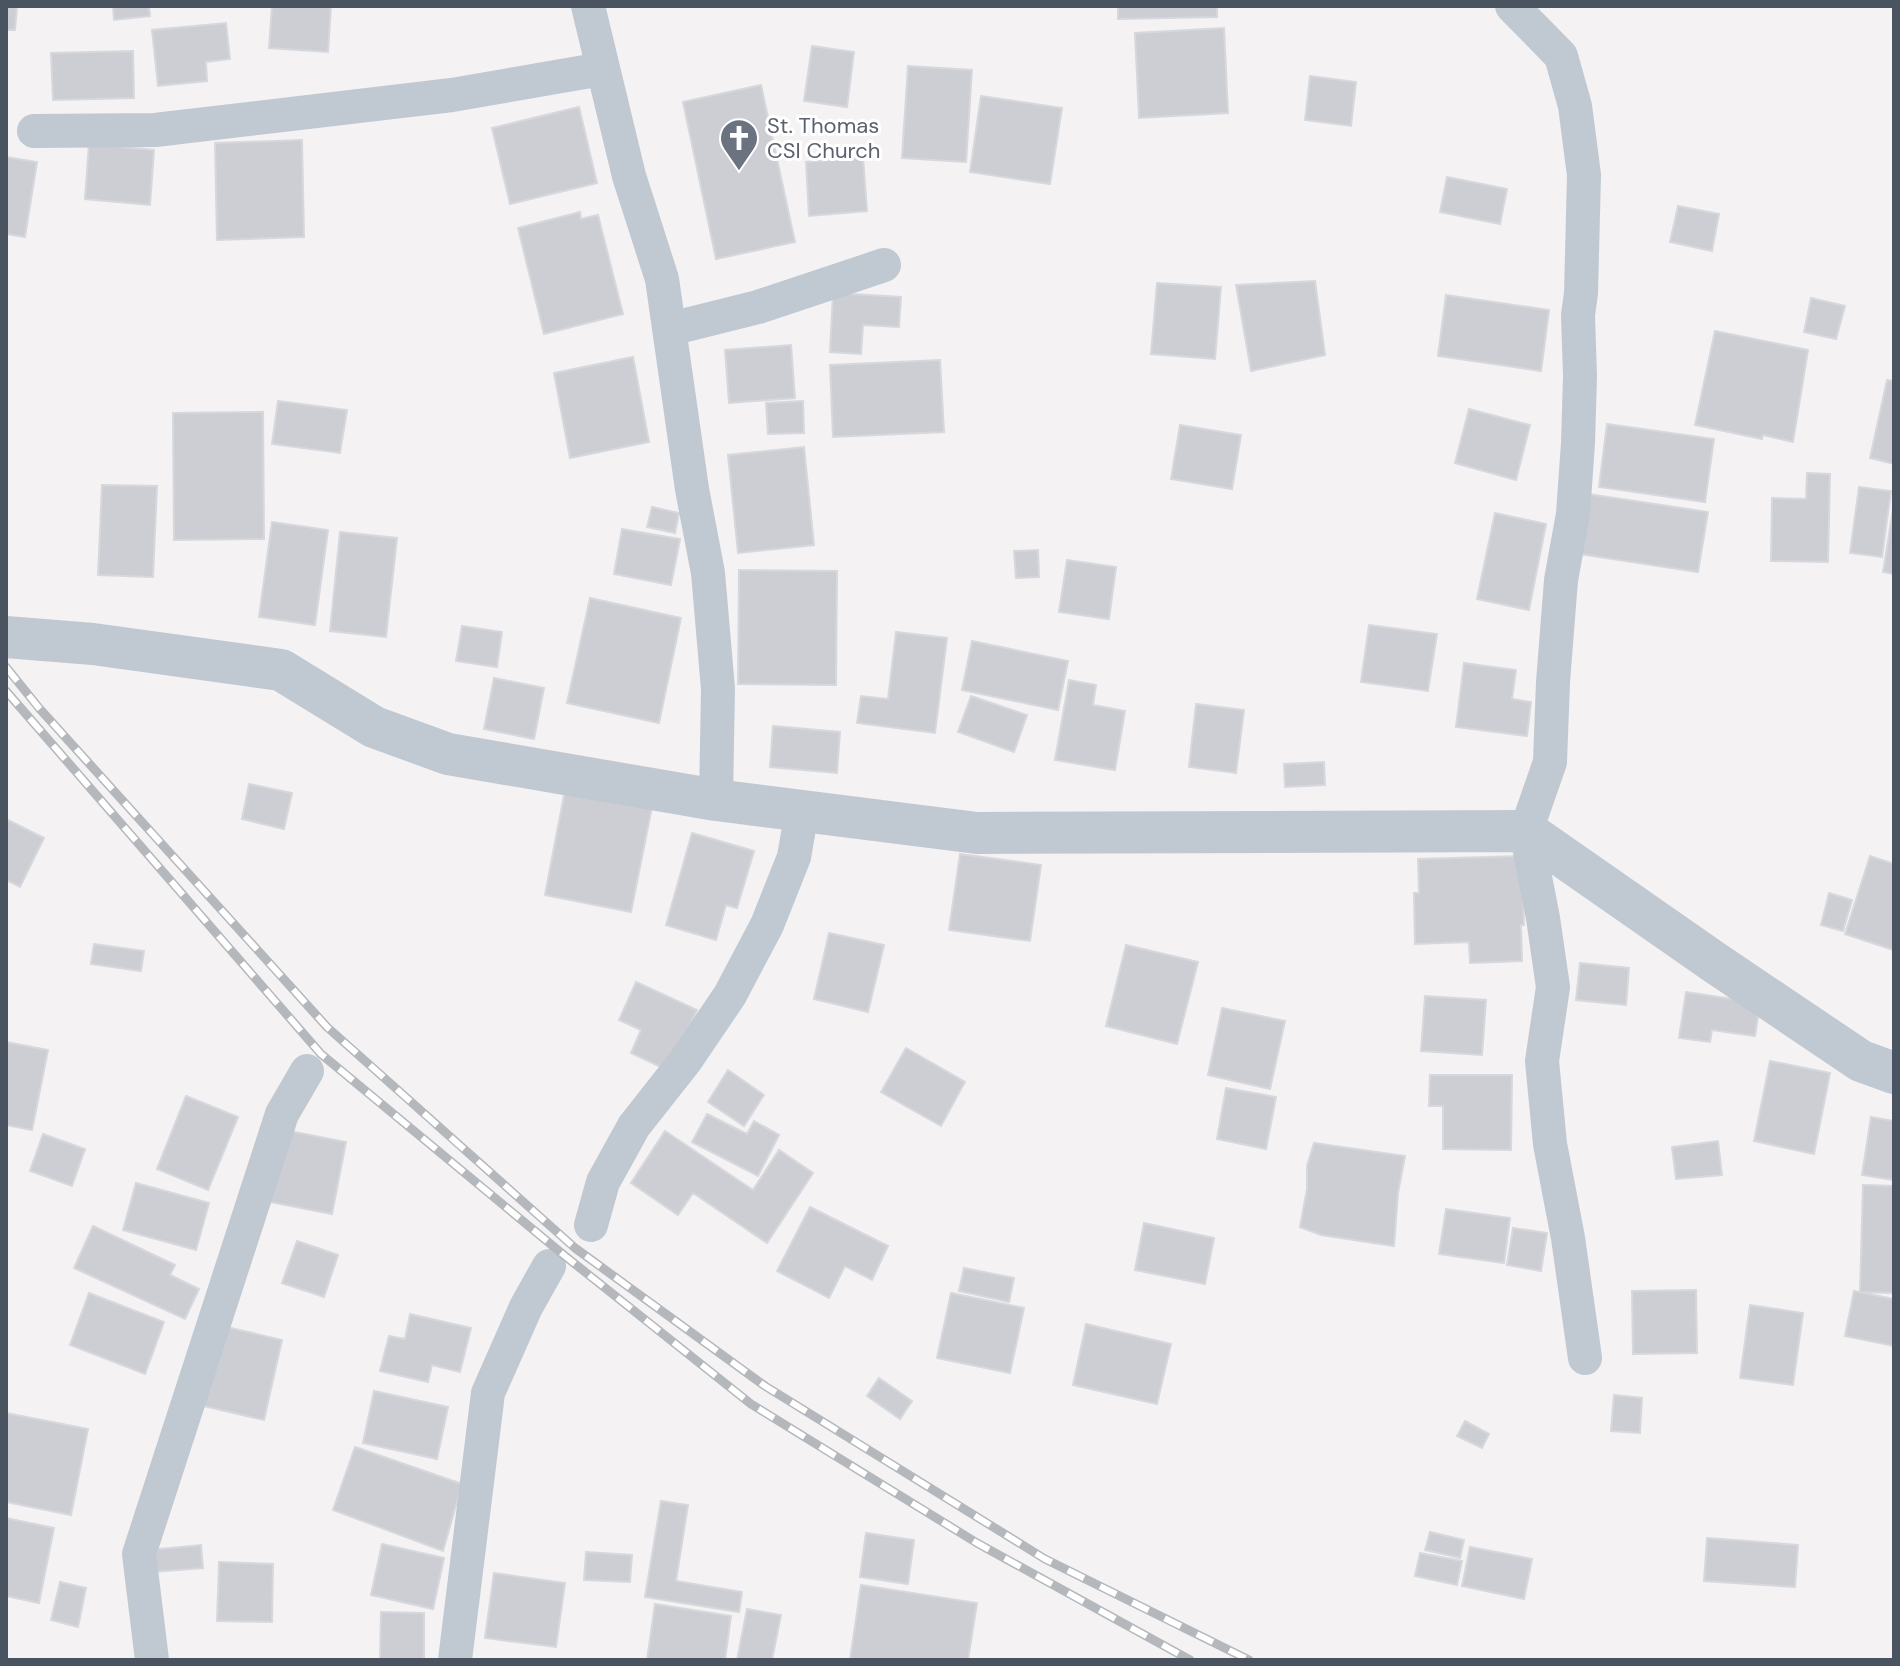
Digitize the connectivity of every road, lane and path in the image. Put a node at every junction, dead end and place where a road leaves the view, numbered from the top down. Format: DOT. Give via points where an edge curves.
graph roads {
  1 [pos="588,6"];
  2 [pos="1512,6"];
  3 [pos="602,69"];
  4 [pos="34,131"];
  5 [pos="884,265"];
  6 [pos="670,329"];
  7 [pos="6,637"];
  8 [pos="716,800"];
  9 [pos="802,811"];
  10 [pos="1526,831"];
  11 [pos="307,1071"];
  12 [pos="1894,1073"];
  13 [pos="591,1225"];
  14 [pos="549,1266"];
  15 [pos="1585,1358"];
  16 [pos="152,1660"];
  17 [pos="455,1660"];
  1 -- 3 [label="street"];
  2 -- 10 [label="street" via="1561,56 1575,106 1584,175 1573,514 1561,580 1550,762"];
  3 -- 4 [label="street" via="452,95 155,130"];
  3 -- 6 [label="street" via="662,279"];
  5 -- 6 [label="street" via="758,307"];
  6 -- 8 [label="street" via="708,573 718,689"];
  7 -- 8 [label="street" via="281,670 374,727 448,754"];
  8 -- 9 [label="street"];
  9 -- 10 [label="street" via="977,833"];
  9 -- 13 [label="street" via="794,857 767,925 730,995 634,1126 603,1182"];
  10 -- 12 [label="street" via="1861,1061"];
  10 -- 15 [label="street" via="1553,987 1542,1061 1550,1144"];
  11 -- 16 [label="street" via="282,1114 139,1554"];
  14 -- 17 [label="street" via="488,1393"];
}
